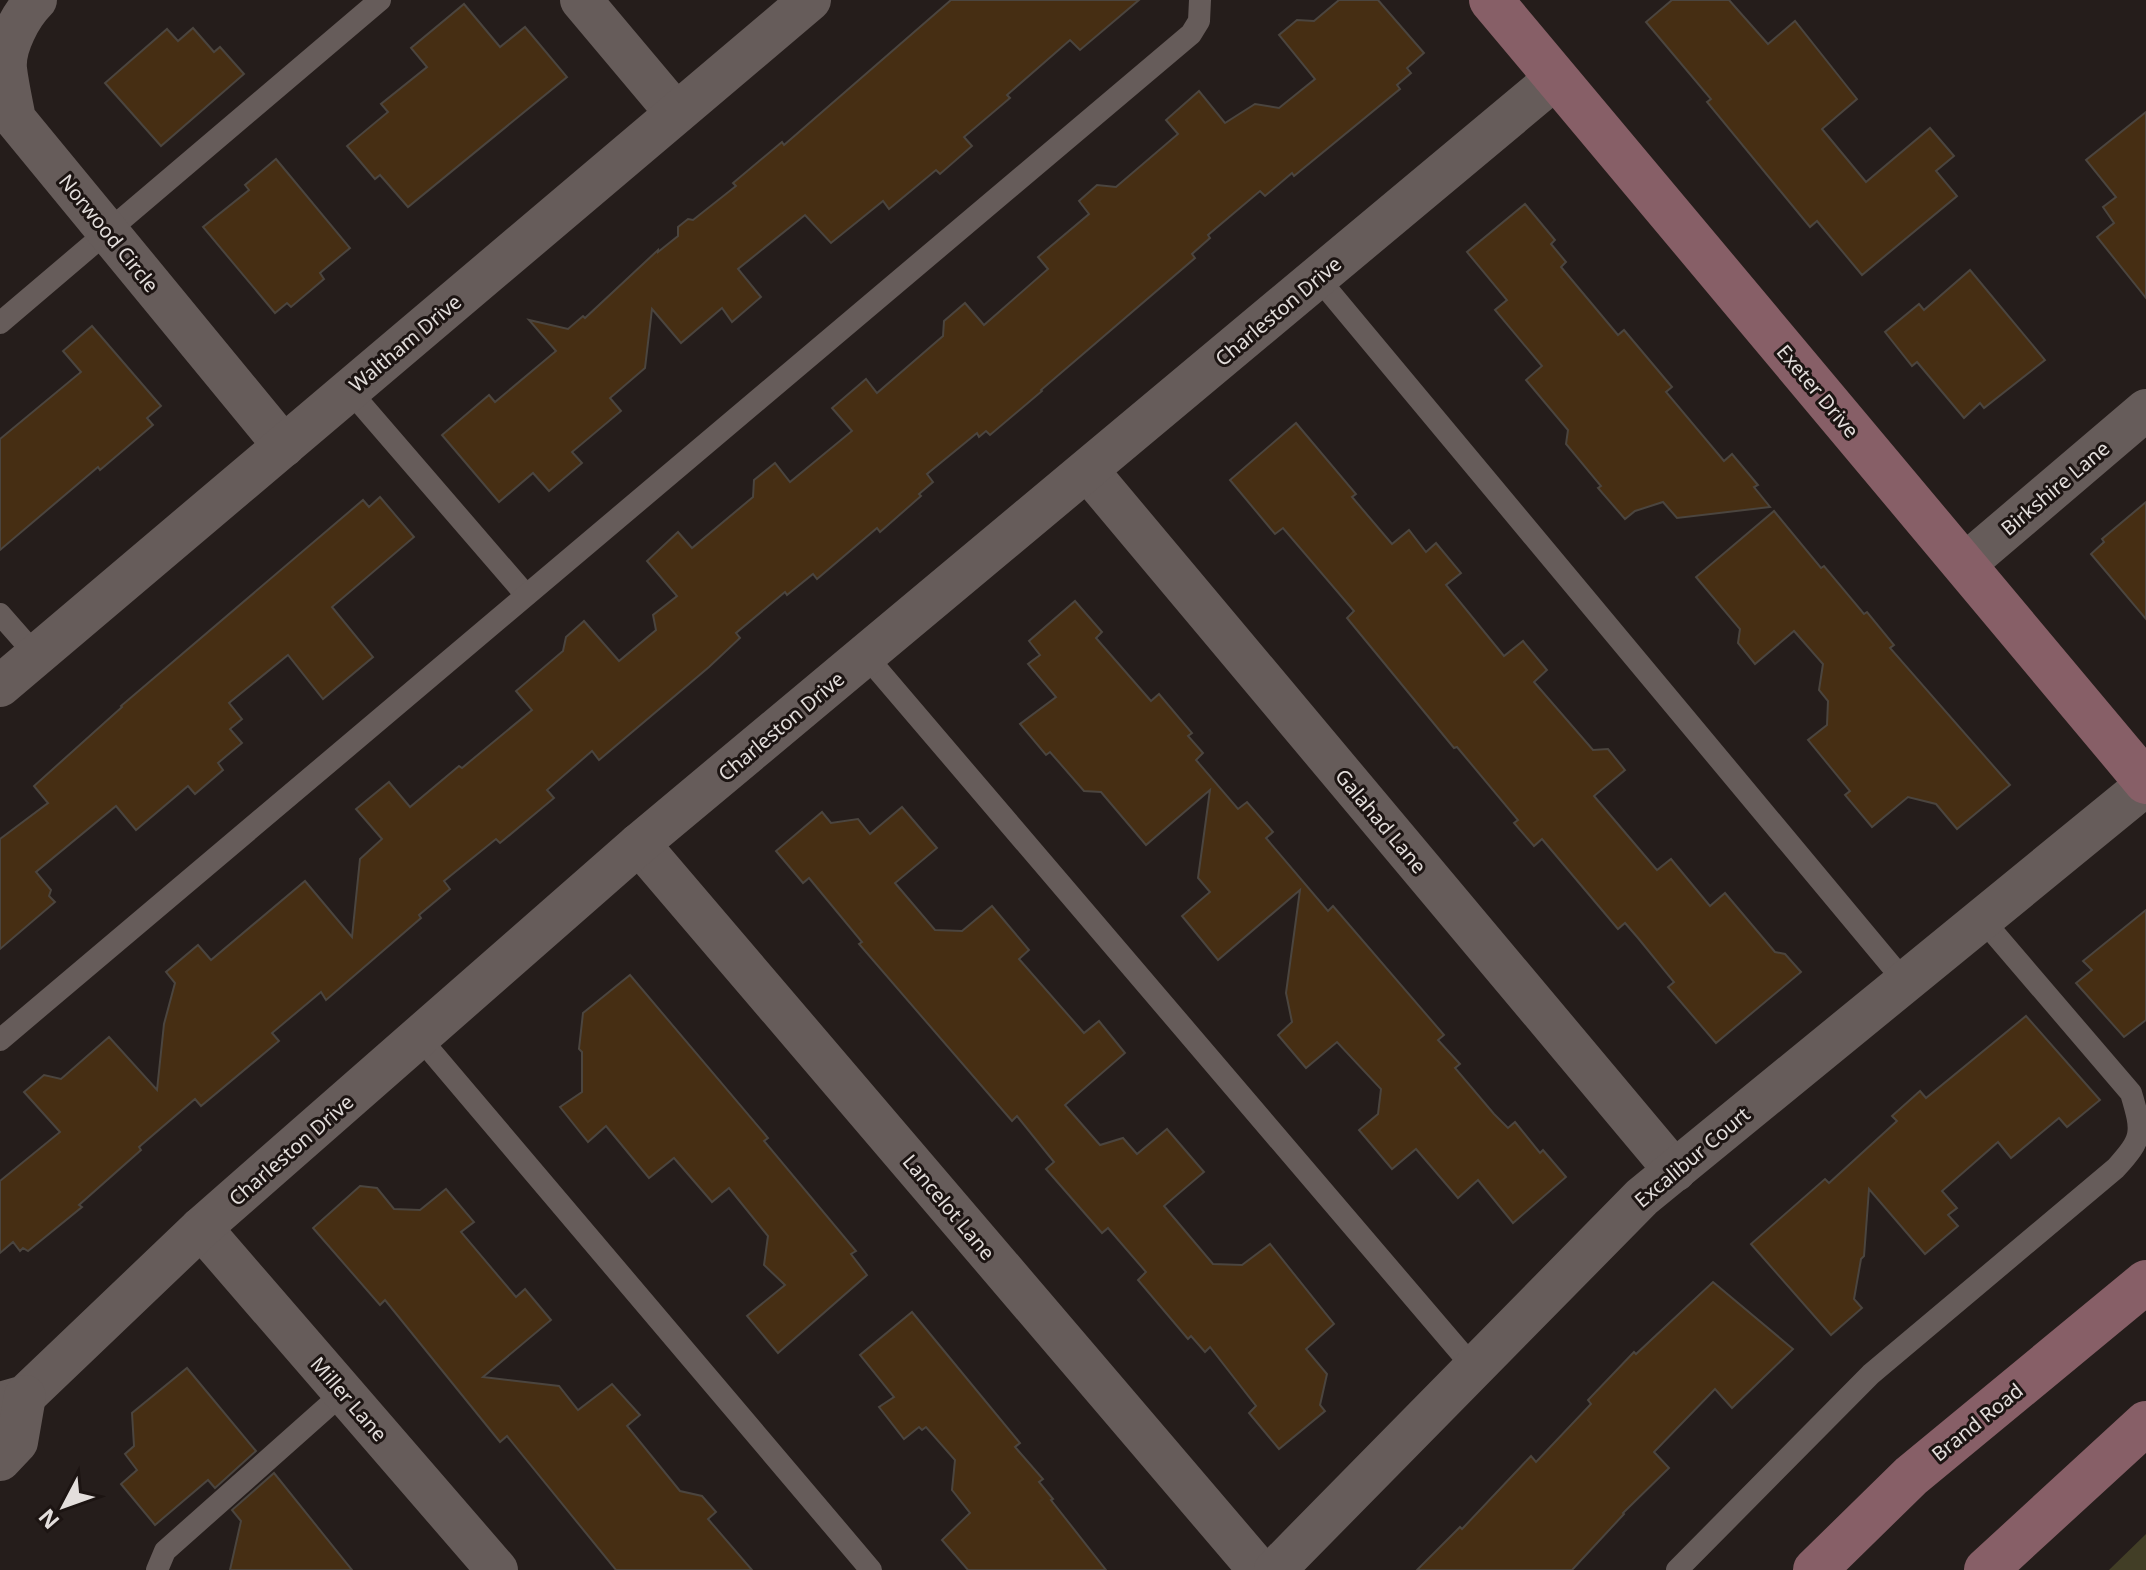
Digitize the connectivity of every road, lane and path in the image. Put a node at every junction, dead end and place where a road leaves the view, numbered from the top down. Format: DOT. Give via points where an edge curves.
graph roads {
  1 [pos="36,0"];
  2 [pos="380,0"];
  3 [pos="581,0"];
  4 [pos="810,0"];
  5 [pos="1200,0"];
  6 [pos="1491,0"];
  7 [pos="1556,78"];
  8 [pos="676,113"];
  9 [pos="107,231"];
  10 [pos="1318,278"];
  11 [pos="0,323"];
  12 [pos="349,390"];
  13 [pos="2146,410"];
  14 [pos="284,446"];
  15 [pos="1088,471"];
  16 [pos="1964,565"];
  17 [pos="526,595"];
  18 [pos="0,614"];
  19 [pos="36,655"];
  20 [pos="866,656"];
  21 [pos="0,686"];
  22 [pos="2146,784"];
  23 [pos="639,844"];
  24 [pos="1982,919"];
  25 [pos="1905,982"];
  26 [pos="419,1037"];
  27 [pos="0,1040"];
  28 [pos="1675,1171"];
  29 [pos="201,1228"];
  30 [pos="2146,1282"];
  31 [pos="1474,1368"];
  32 [pos="344,1392"];
  33 [pos="13,1400"];
  34 [pos="2146,1423"];
  35 [pos="0,1460"];
  36 [pos="157,1570"];
  37 [pos="497,1570"];
  38 [pos="871,1570"];
  39 [pos="1259,1570"];
  40 [pos="1275,1570"];
  41 [pos="1677,1570"];
  42 [pos="1815,1570"];
  43 [pos="1986,1570"];
  1 -- 9 [label="street, Norwood Circle" via="14,33 6,65 15,119"];
  2 -- 9 [label="lane"];
  3 -- 8 [label="street"];
  4 -- 8 [label="street, Waltham Drive"];
  5 -- 17 [label="lane" via="1199,21 1191,34"];
  6 -- 7 [label="street, Exeter Drive"];
  7 -- 10 [label="street, Charleston Drive"];
  7 -- 16 [label="street, Exeter Drive"];
  8 -- 12 [label="street, Waltham Drive"];
  9 -- 11 [label="lane"];
  9 -- 14 [label="street, Norwood Circle"];
  10 -- 15 [label="street, Charleston Drive"];
  10 -- 25 [label="lane"];
  12 -- 14 [label="street, Waltham Drive"];
  12 -- 17 [label="lane"];
  13 -- 16 [label="street, Birkshire Lane"];
  14 -- 19 [label="street, Waltham Drive"];
  15 -- 20 [label="street, Charleston Drive"];
  15 -- 28 [label="street, Galahad Lane"];
  16 -- 22 [label="street, Exeter Drive"];
  17 -- 27 [label="lane"];
  18 -- 19 [label="lane"];
  19 -- 21 [label="street, Waltham Drive"];
  20 -- 23 [label="street, Charleston Drive"];
  20 -- 31 [label="lane"];
  22 -- 24 [label="street, Excalibur Court"];
  23 -- 26 [label="street, Charleston Drive"];
  23 -- 39 [label="street, Lancelot Lane"];
  24 -- 25 [label="street, Excalibur Court"];
  24 -- 41 [label="lane" via="2131,1093 2140,1122 2137,1145 1871,1374"];
  25 -- 28 [label="street, Excalibur Court"];
  26 -- 29 [label="street, Charleston Drive"];
  26 -- 38 [label="lane"];
  28 -- 31 [label="street, Excalibur Court" via="1642,1197"];
  29 -- 32 [label="street, Miller Lane"];
  29 -- 33 [label="street, Charleston Drive"];
  30 -- 42 [label="street, Brand Road" via="1911,1476"];
  31 -- 40 [label="street, Excalibur Court"];
  32 -- 36 [label="lane" via="165,1551"];
  32 -- 37 [label="street, Miller Lane"];
  33 -- 35 [label="street, Charleston Drive" via="17,1442"];
  34 -- 43 [label="street"];
}
